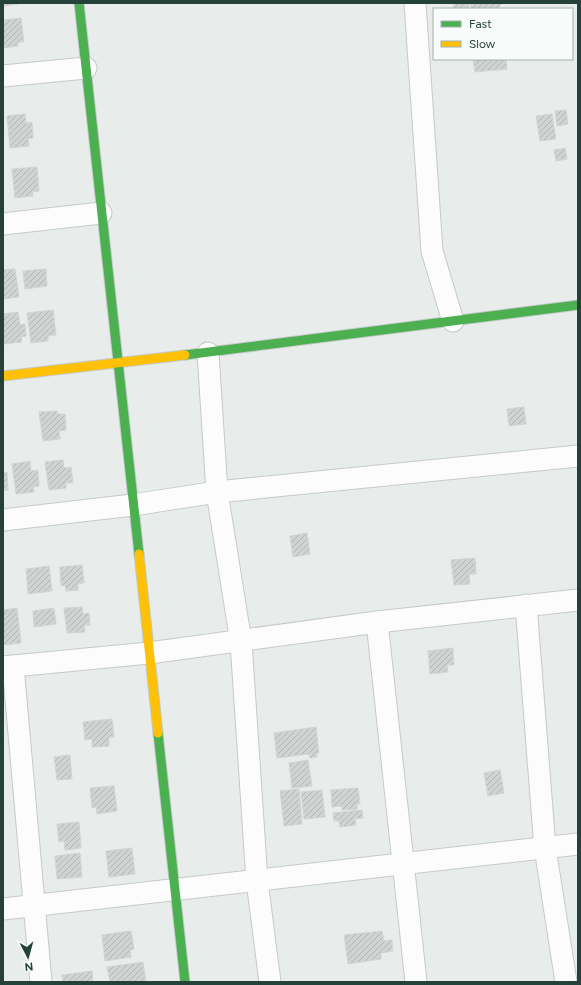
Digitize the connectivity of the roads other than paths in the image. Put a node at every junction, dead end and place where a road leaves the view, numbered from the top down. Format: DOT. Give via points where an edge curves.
graph roads {
  1 [pos="79,3"];
  2 [pos="416,3"];
  3 [pos="86,68"];
  4 [pos="3,76"];
  5 [pos="101,213"];
  6 [pos="3,224"];
  7 [pos="578,305"];
  8 [pos="453,321"];
  9 [pos="208,353"];
  10 [pos="118,364"];
  11 [pos="3,376"];
  12 [pos="578,456"];
  13 [pos="217,492"];
  14 [pos="133,505"];
  15 [pos="3,520"];
  16 [pos="578,600"];
  17 [pos="526,605"];
  18 [pos="377,622"];
  19 [pos="241,642"];
  20 [pos="149,653"];
  21 [pos="8,667"];
  22 [pos="578,844"];
  23 [pos="545,848"];
  24 [pos="402,864"];
  25 [pos="257,881"];
  26 [pos="175,890"];
  27 [pos="34,906"];
  28 [pos="3,909"];
  29 [pos="41,982"];
  30 [pos="185,982"];
  31 [pos="270,982"];
  32 [pos="416,982"];
  33 [pos="566,982"];
  1 -- 3 [label="street"];
  2 -- 8 [label="street" via="432,251"];
  3 -- 4 [label="street"];
  3 -- 5 [label="street"];
  5 -- 6 [label="street"];
  5 -- 10 [label="street"];
  7 -- 8 [label="street"];
  8 -- 9 [label="street"];
  9 -- 10 [label="street"];
  9 -- 13 [label="street"];
  10 -- 11 [label="street"];
  10 -- 14 [label="street"];
  12 -- 13 [label="street"];
  13 -- 14 [label="street"];
  13 -- 19 [label="street"];
  14 -- 15 [label="street"];
  14 -- 20 [label="street"];
  16 -- 17 [label="street"];
  17 -- 18 [label="street"];
  17 -- 23 [label="street"];
  18 -- 19 [label="street"];
  18 -- 24 [label="street"];
  19 -- 20 [label="street"];
  19 -- 25 [label="street"];
  20 -- 21 [label="street"];
  20 -- 26 [label="street"];
  21 -- 27 [label="street"];
  22 -- 23 [label="street"];
  23 -- 24 [label="street"];
  23 -- 33 [label="street"];
  24 -- 25 [label="street"];
  24 -- 32 [label="street"];
  25 -- 26 [label="street"];
  25 -- 31 [label="street"];
  26 -- 27 [label="street"];
  26 -- 30 [label="street"];
  27 -- 28 [label="street"];
  27 -- 29 [label="street"];
}
